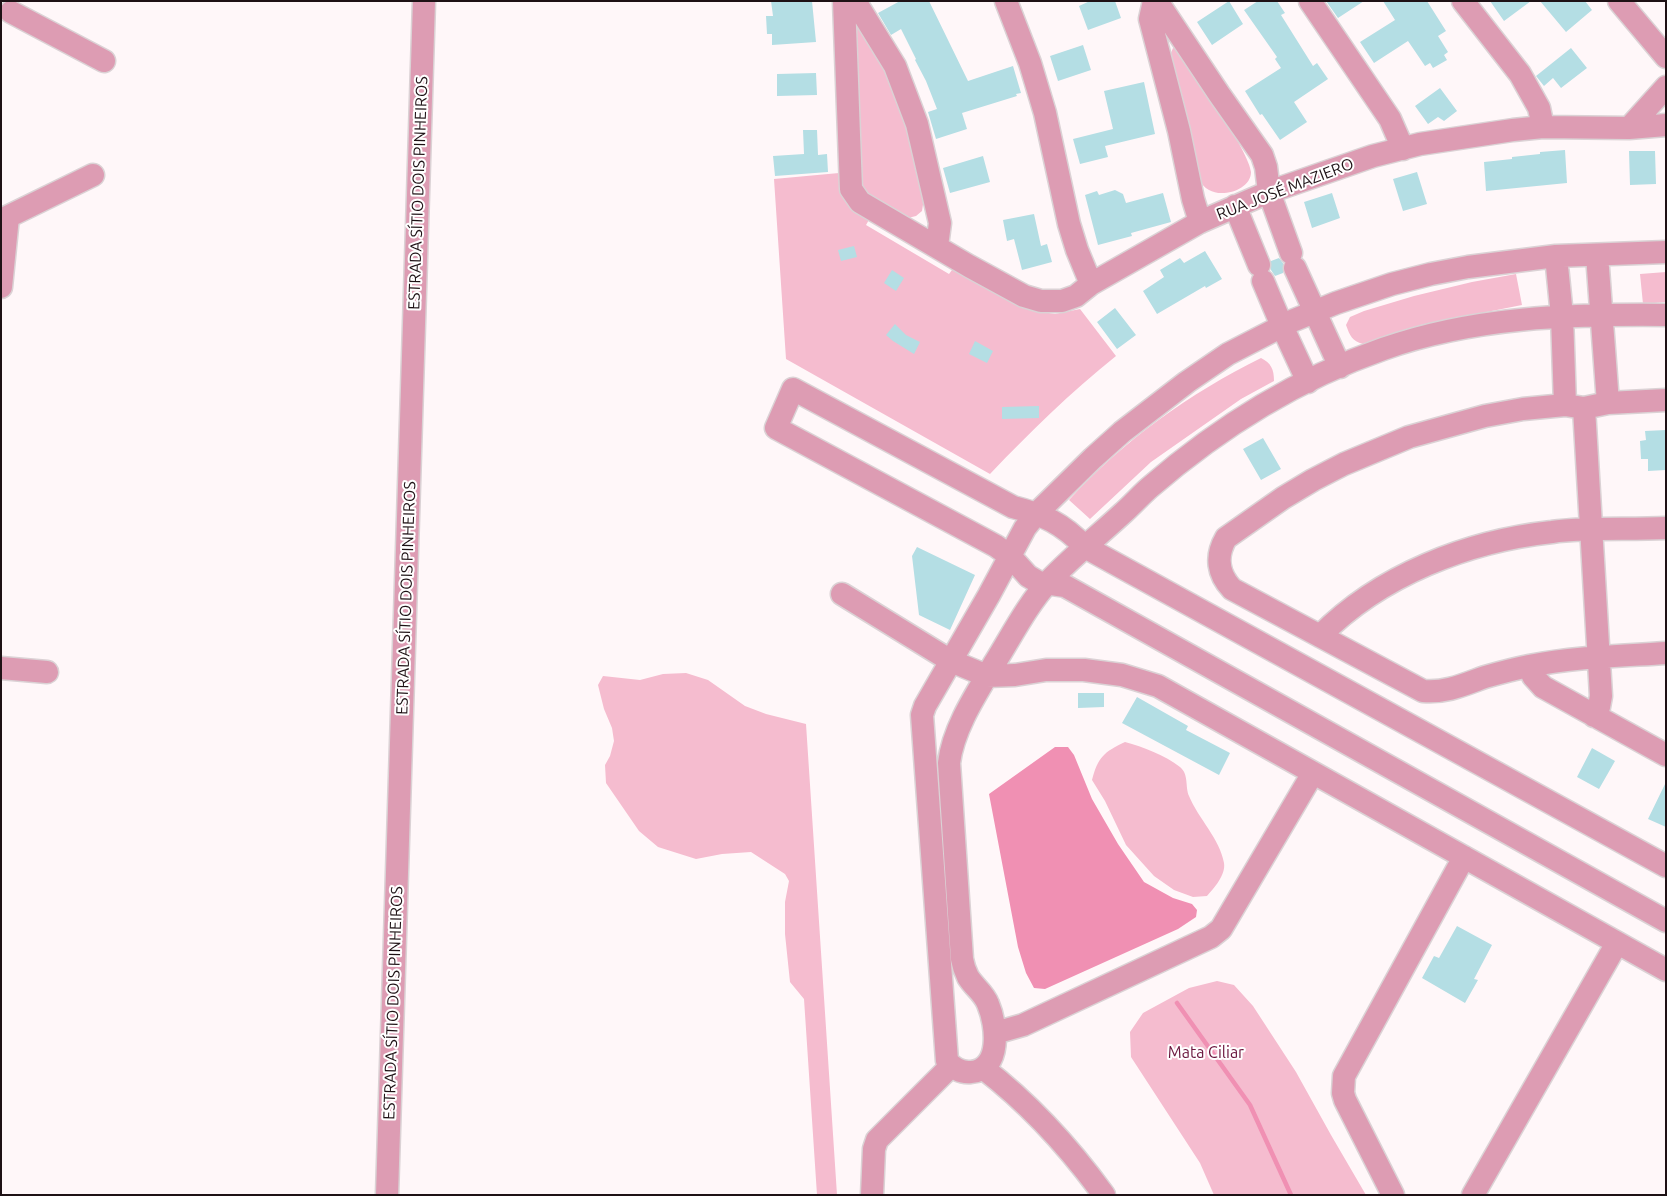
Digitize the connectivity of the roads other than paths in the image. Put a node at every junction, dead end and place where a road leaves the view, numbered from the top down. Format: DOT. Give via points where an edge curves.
graph roads {
  1 [pos="33,1"];
  2 [pos="424,1"];
  3 [pos="844,1"];
  4 [pos="855,1"];
  5 [pos="1006,1"];
  6 [pos="1155,1"];
  7 [pos="1310,1"];
  8 [pos="1463,1"];
  9 [pos="1619,1"];
  10 [pos="6,15"];
  11 [pos="1666,57"];
  12 [pos="104,61"];
  13 [pos="1666,87"];
  14 [pos="1666,125"];
  15 [pos="1543,128"];
  16 [pos="1629,128"];
  17 [pos="1403,149"];
  18 [pos="93,175"];
  19 [pos="1269,192"];
  20 [pos="1235,206"];
  21 [pos="5,219"];
  22 [pos="1200,222"];
  23 [pos="937,246"];
  24 [pos="1666,252"];
  25 [pos="1597,255"];
  26 [pos="1556,256"];
  27 [pos="1091,284"];
  28 [pos="1,287"];
  29 [pos="1315,312"];
  30 [pos="1666,315"];
  31 [pos="1562,316"];
  32 [pos="1602,316"];
  33 [pos="1282,326"];
  34 [pos="1340,367"];
  35 [pos="1308,382"];
  36 [pos="1666,400"];
  37 [pos="1608,403"];
  38 [pos="1574,407"];
  39 [pos="1037,513"];
  40 [pos="1666,528"];
  41 [pos="1591,529"];
  42 [pos="1085,547"];
  43 [pos="1010,556"];
  44 [pos="1048,582"];
  45 [pos="842,594"];
  46 [pos="1320,636"];
  47 [pos="1666,654"];
  48 [pos="1599,656"];
  49 [pos="951,661"];
  50 [pos="1529,666"];
  51 [pos="1,668"];
  52 [pos="47,672"];
  53 [pos="987,676"];
  54 [pos="1594,716"];
  55 [pos="1666,755"];
  56 [pos="1312,773"];
  57 [pos="1464,857"];
  58 [pos="1666,866"];
  59 [pos="1666,921"];
  60 [pos="1617,943"];
  61 [pos="1666,970"];
  62 [pos="995,1033"];
  63 [pos="951,1066"];
  64 [pos="983,1068"];
  65 [pos="387,1195"];
  66 [pos="872,1195"];
  67 [pos="1104,1195"];
  68 [pos="1393,1195"];
  69 [pos="1473,1195"];
  1 -- 10 [label="street"];
  2 -- 65 [label="street, ESTRADA SÍTIO DOIS PINHEIROS"];
  3 -- 23 [label="street, RUA JOSÉ MAZIERO" via="851,189 860,202"];
  4 -- 23 [label="street" via="895,66 916,124 940,222"];
  5 -- 27 [label="street" via="1030,63 1045,113 1069,224"];
  6 -- 19 [label="street" via="1262,155"];
  6 -- 22 [label="street" via="1150,19"];
  7 -- 17 [label="street" via="1390,119"];
  8 -- 15 [label="street" via="1520,74 1539,108"];
  9 -- 11 [label="street"];
  10 -- 12 [label="street"];
  13 -- 16 [label="street"];
  14 -- 16 [label="street, RUA JOSÉ MAZIERO"];
  15 -- 16 [label="street, RUA JOSÉ MAZIERO"];
  15 -- 17 [label="street, RUA JOSÉ MAZIERO" via="1466,137"];
  17 -- 19 [label="street, RUA JOSÉ MAZIERO"];
  18 -- 21 [label="street"];
  19 -- 20 [label="street, RUA JOSÉ MAZIERO"];
  19 -- 29 [label="street"];
  20 -- 22 [label="street, RUA JOSÉ MAZIERO"];
  20 -- 33 [label="street"];
  21 -- 28 [label="street"];
  22 -- 27 [label="street, RUA JOSÉ MAZIERO"];
  23 -- 27 [label="street, RUA JOSÉ MAZIERO" via="1024,296 1041,301 1062,301 1076,296"];
  24 -- 25 [label="street"];
  25 -- 26 [label="street"];
  25 -- 32 [label="street"];
  26 -- 29 [label="street" via="1431,274 1392,284"];
  26 -- 31 [label="street"];
  29 -- 33 [label="street"];
  29 -- 34 [label="street"];
  30 -- 32 [label="street"];
  31 -- 32 [label="street"];
  31 -- 34 [label="street" via="1501,322 1413,340"];
  31 -- 38 [label="street"];
  32 -- 37 [label="street"];
  33 -- 35 [label="street"];
  33 -- 39 [label="street" via="1228,354 1154,407 1093,458"];
  34 -- 35 [label="street"];
  35 -- 42 [label="street" via="1279,396 1191,454"];
  36 -- 37 [label="street"];
  37 -- 38 [label="street"];
  38 -- 41 [label="street"];
  38 -- 46 [label="street" via="1523,409 1485,416 1376,449 1283,498 1226,538 1220,551 1219,565 1221,574 1232,589"];
  39 -- 42 [label="street" via="1063,526"];
  39 -- 43 [label="street"];
  39 -- 43 [label="street" via="1013,507 793,389 776,428"];
  40 -- 41 [label="street"];
  41 -- 46 [label="street" via="1517,536 1435,561 1365,599"];
  41 -- 48 [label="street"];
  42 -- 44 [label="street"];
  42 -- 58 [label="street"];
  43 -- 44 [label="street" via="1028,576 1038,582"];
  43 -- 49 [label="street"];
  44 -- 53 [label="street"];
  44 -- 59 [label="street" via="1065,586"];
  45 -- 49 [label="street"];
  46 -- 50 [label="street" via="1422,691 1455,689"];
  47 -- 48 [label="street"];
  48 -- 50 [label="street"];
  48 -- 54 [label="street" via="1601,696"];
  49 -- 53 [label="street"];
  49 -- 63 [label="street" via="922,715 948,1061"];
  50 -- 54 [label="street" via="1543,687"];
  51 -- 52 [label="street"];
  53 -- 56 [label="street" via="1065,669 1103,672 1140,680 1158,686"];
  53 -- 62 [label="street" via="954,736 949,763 962,958 969,978 988,1004"];
  54 -- 55 [label="street"];
  56 -- 57 [label="street"];
  56 -- 62 [label="street" via="1221,928 1211,937 1023,1025"];
  57 -- 60 [label="street"];
  57 -- 68 [label="street" via="1344,1076 1345,1100"];
  60 -- 61 [label="street"];
  60 -- 69 [label="street"];
  62 -- 64 [label="street" via="993,1055"];
  63 -- 64 [label="street" via="968,1072"];
  63 -- 66 [label="street" via="877,1140"];
  64 -- 67 [label="street" via="1012,1091 1058,1137"];
}
